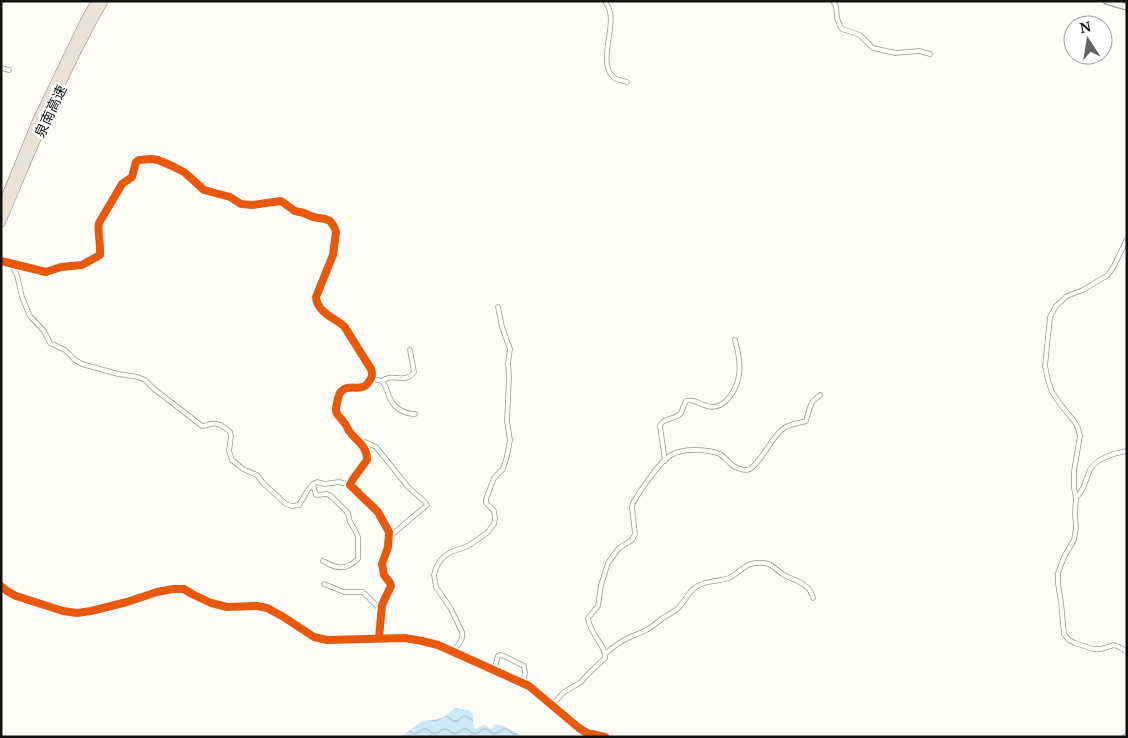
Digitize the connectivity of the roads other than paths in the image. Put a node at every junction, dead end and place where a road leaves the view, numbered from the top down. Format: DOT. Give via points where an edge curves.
graph roads {
  1 [pos="96,1"];
  2 [pos="104,1"];
  3 [pos="605,1"];
  4 [pos="834,1"];
  5 [pos="1106,1"];
  6 [pos="1127,7"];
  7 [pos="930,54"];
  8 [pos="1,68"];
  9 [pos="9,70"];
  10 [pos="628,82"];
  11 [pos="1,208"];
  12 [pos="1,223"];
  13 [pos="1127,239"];
  14 [pos="1,261"];
  15 [pos="9,264"];
  16 [pos="498,307"];
  17 [pos="735,340"];
  18 [pos="410,350"];
  19 [pos="372,379"];
  20 [pos="382,381"];
  21 [pos="820,395"];
  22 [pos="414,414"];
  23 [pos="361,443"];
  24 [pos="1127,451"];
  25 [pos="665,461"];
  26 [pos="313,484"];
  27 [pos="350,485"];
  28 [pos="1076,498"];
  29 [pos="389,537"];
  30 [pos="323,562"];
  31 [pos="324,584"];
  32 [pos="1,586"];
  33 [pos="813,598"];
  34 [pos="381,610"];
  35 [pos="379,638"];
  36 [pos="452,652"];
  37 [pos="1127,652"];
  38 [pos="605,654"];
  39 [pos="494,670"];
  40 [pos="523,683"];
  41 [pos="552,705"];
  42 [pos="605,737"];
  1 -- 11 [label="highway, 泉南高速" via="37,120"];
  2 -- 12 [label="highway, 泉南高速" via="47,114"];
  3 -- 10 [label="street" via="610,12 607,64 611,74"];
  4 -- 7 [label="street" via="842,29 860,35 873,48 895,54 919,50"];
  5 -- 6 [label="main road"];
  8 -- 9 [label="street"];
  13 -- 28 [label="street" via="1108,275 1067,296 1050,317 1045,366 1048,380 1080,436 1074,471"];
  14 -- 15 [label="street"];
  15 -- 19 [label="street" via="46,272 82,265 100,255 98,226 122,184 132,176 139,160 158,160 184,172 204,190 241,204 281,201 295,211 330,221 336,232 333,255 316,301 324,313 344,326 371,369"];
  15 -- 26 [label="street" via="18,275 30,316 50,342 75,360 145,380 202,426 222,426 230,432 232,460 256,475 286,504 299,505"];
  16 -- 36 [label="street" via="510,349 507,421 510,440 505,465 494,478 486,499 495,514 494,524 487,533 440,561 434,575 436,587 451,609 463,636"];
  17 -- 25 [label="street" via="739,376 734,388 720,406 708,407 690,399 675,418 661,423"];
  18 -- 20 [label="street" via="414,372 402,378 391,376"];
  19 -- 20 [label="street"];
  19 -- 23 [label="street" via="366,387 344,389 336,408 349,431"];
  20 -- 22 [label="street" via="397,409"];
  21 -- 25 [label="street" via="810,407 806,421 778,433 766,452 748,470 732,465 720,454 694,450 678,452"];
  23 -- 27 [label="street" via="368,460"];
  23 -- 29 [label="street" via="376,447 427,506"];
  24 -- 28 [label="street" via="1117,452 1093,465 1082,492"];
  25 -- 38 [label="street" via="633,503 635,537 619,548 608,563 598,606 588,618 592,633"];
  26 -- 27 [label="street" via="339,482"];
  26 -- 30 [label="street" via="316,495 331,496 348,513 358,537 358,559 354,563 336,568"];
  27 -- 29 [label="street" via="378,512"];
  28 -- 37 [label="street" via="1074,540 1058,573 1064,634 1069,640 1093,649 1114,645"];
  29 -- 34 [label="street" via="382,564 391,586"];
  31 -- 34 [label="street" via="344,592 363,592"];
  32 -- 35 [label="street" via="16,596 77,612 173,588 184,589 211,604 266,608 327,640"];
  33 -- 38 [label="street" via="810,590 797,580 782,575 773,565 754,563 730,577 694,588 676,611"];
  34 -- 35 [label="street"];
  35 -- 36 [label="street" via="414,639"];
  36 -- 39 [label="street"];
  38 -- 41 [label="street" via="603,661"];
  39 -- 40 [label="street"];
  39 -- 40 [label="street" via="498,656 504,656 524,666"];
  40 -- 41 [label="street"];
  41 -- 42 [label="street" via="587,733"];
}
